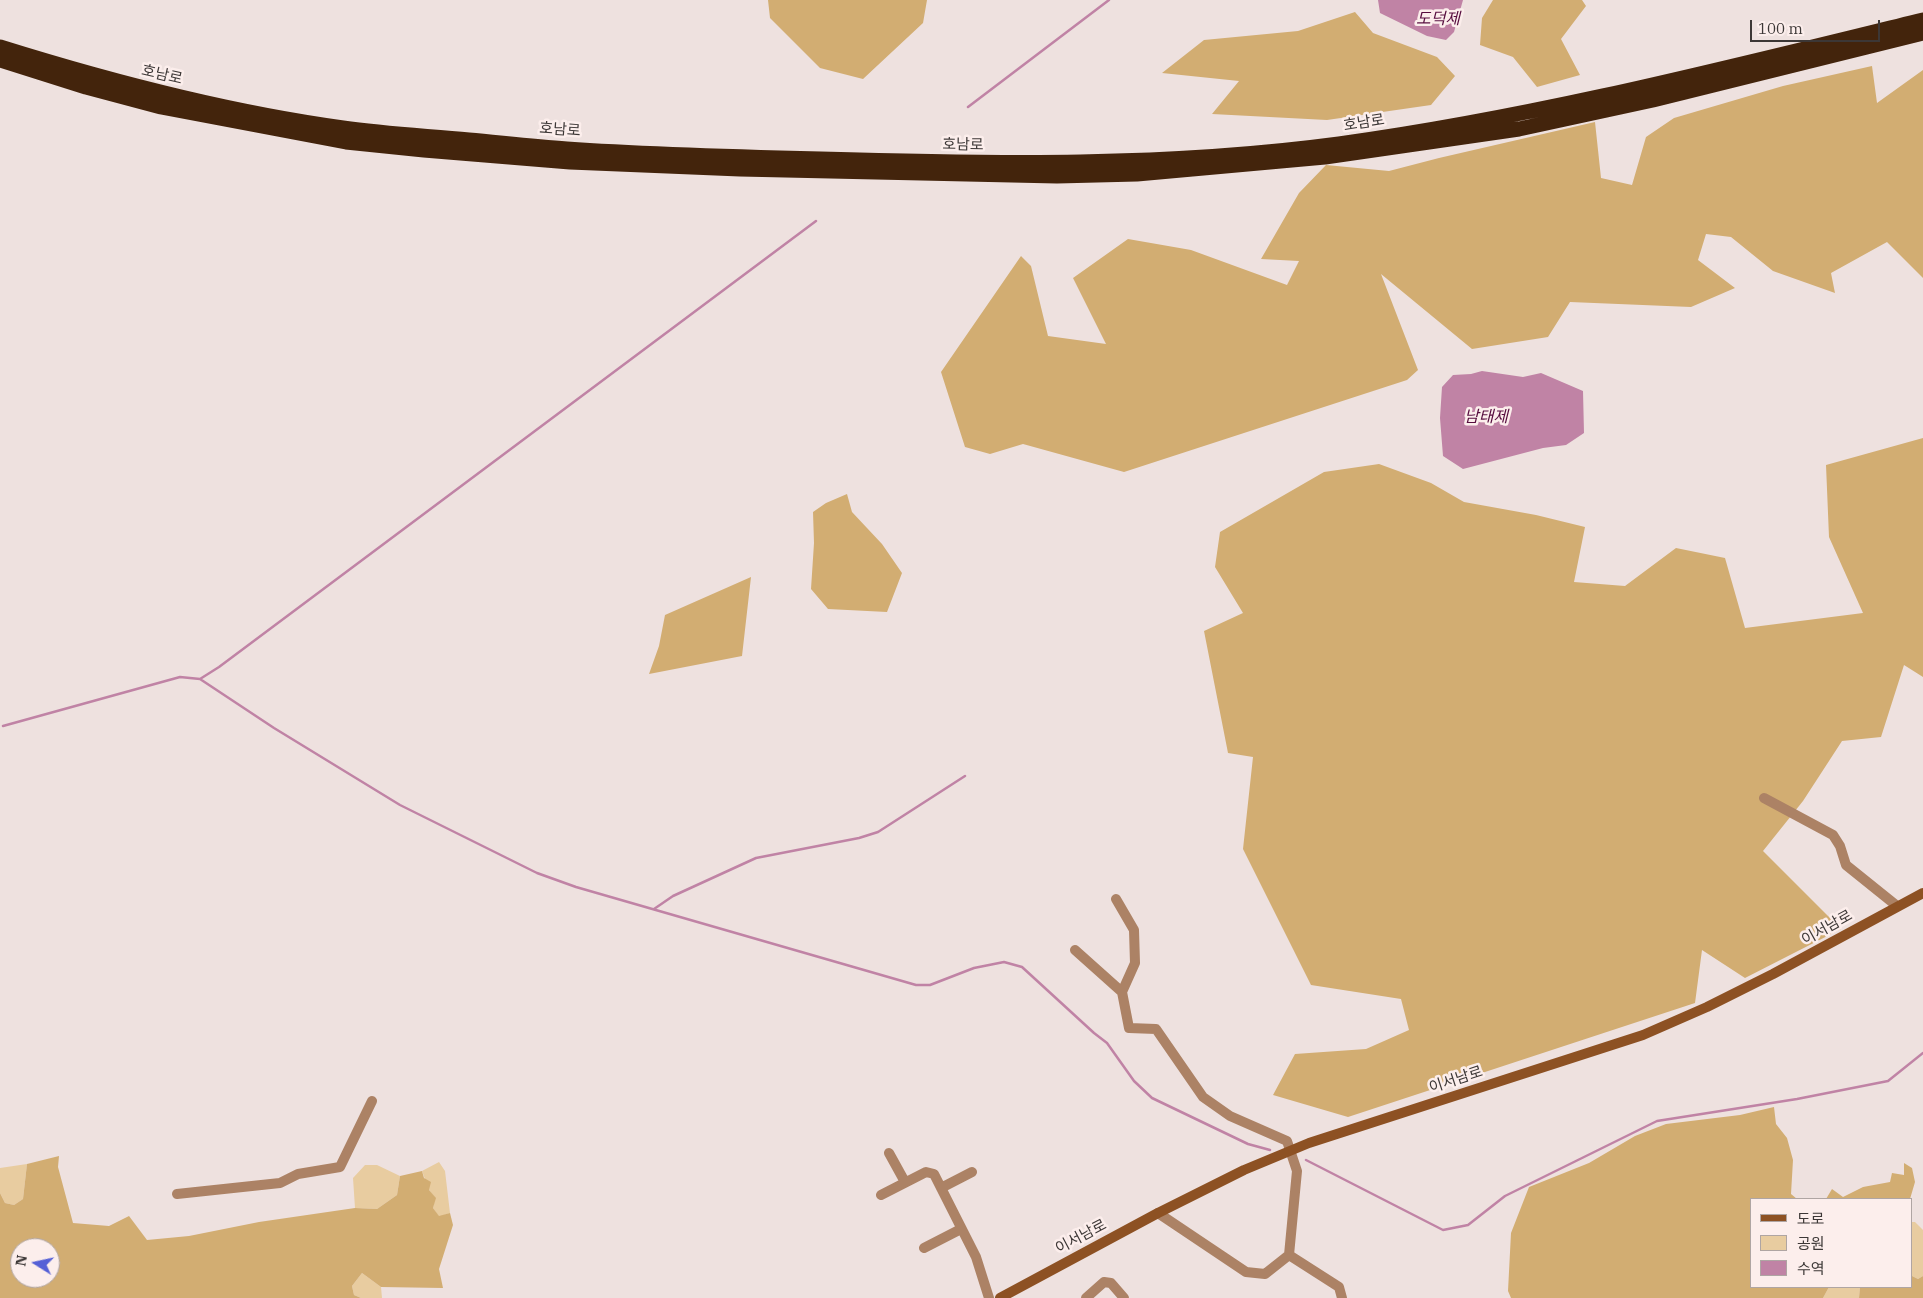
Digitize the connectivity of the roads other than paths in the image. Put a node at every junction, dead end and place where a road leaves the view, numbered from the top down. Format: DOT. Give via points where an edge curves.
graph roads {
  1 [pos="1923,20"];
  2 [pos="1923,33"];
  3 [pos="0,47"];
  4 [pos="0,60"];
  5 [pos="1787,76"];
  6 [pos="1654,100"];
  7 [pos="1764,798"];
  8 [pos="1923,893"];
  9 [pos="1116,899"];
  10 [pos="1897,906"];
  11 [pos="1074,950"];
  12 [pos="1122,992"];
  13 [pos="372,1101"];
  14 [pos="1289,1151"];
  15 [pos="889,1154"];
  16 [pos="972,1172"];
  17 [pos="905,1182"];
  18 [pos="941,1188"];
  19 [pos="177,1194"];
  20 [pos="881,1195"];
  21 [pos="1158,1213"];
  22 [pos="962,1230"];
  23 [pos="924,1248"];
  24 [pos="1289,1254"];
  25 [pos="988,1298"];
  26 [pos="1000,1298"];
  27 [pos="1086,1298"];
  28 [pos="1124,1298"];
  29 [pos="1342,1298"];
  1 -- 3 [label="highway, 호남로" via="1527,113 1439,129 1335,145 1226,156 1057,164 576,150 342,128 148,90"];
  2 -- 6 [label="highway, 호남로"];
  4 -- 6 [label="highway, 호남로" via="161,107 346,142 570,162 905,174 1137,174 1325,158 1518,129"];
  5 -- 6 [label="highway" via="1664,103"];
  7 -- 10 [label="street" via="1833,835 1846,865"];
  8 -- 10 [label="main road, 이서남로"];
  9 -- 12 [label="street" via="1134,930 1135,963"];
  10 -- 14 [label="main road, 이서남로" via="1773,974 1643,1035"];
  11 -- 12 [label="street"];
  12 -- 14 [label="street" via="1129,1028 1156,1029 1203,1096 1230,1116 1287,1141"];
  13 -- 19 [label="street" via="340,1167 298,1174 280,1183"];
  14 -- 21 [label="main road, 이서남로"];
  14 -- 24 [label="street" via="1297,1171"];
  15 -- 17 [label="street"];
  16 -- 18 [label="street"];
  17 -- 18 [label="street" via="926,1172 934,1174"];
  17 -- 20 [label="street"];
  18 -- 22 [label="street"];
  21 -- 24 [label="street" via="1246,1272 1265,1274"];
  21 -- 26 [label="main road, 이서남로"];
  22 -- 23 [label="street"];
  22 -- 25 [label="street" via="976,1257"];
  24 -- 29 [label="street" via="1338,1287"];
  27 -- 28 [label="street" via="1104,1282 1111,1283"];
}
